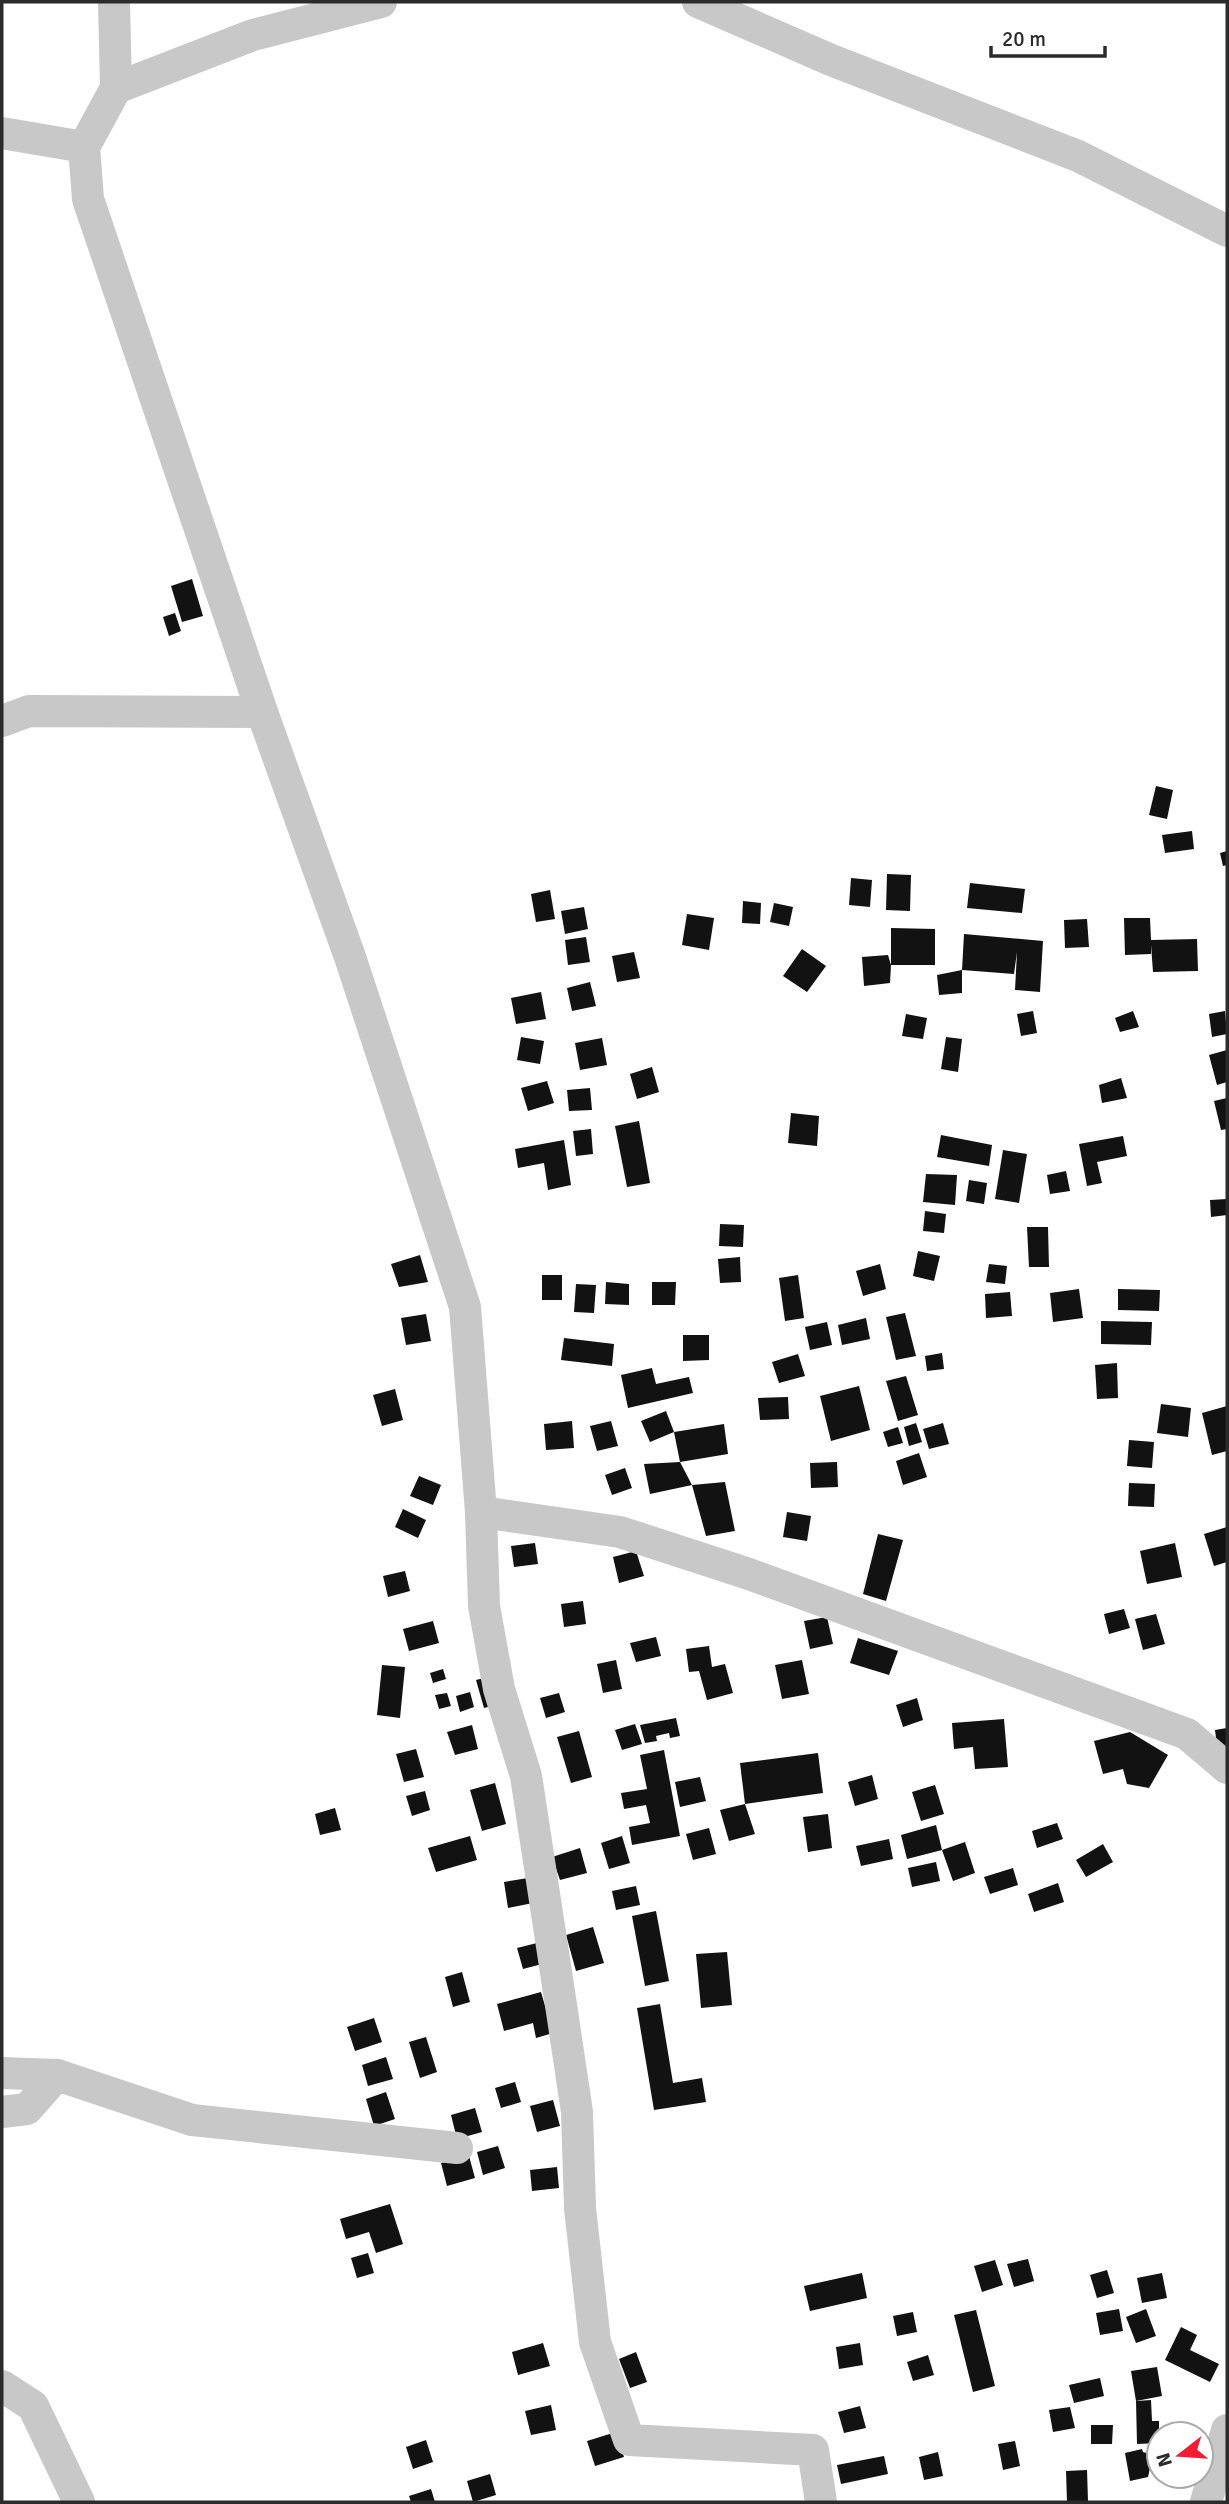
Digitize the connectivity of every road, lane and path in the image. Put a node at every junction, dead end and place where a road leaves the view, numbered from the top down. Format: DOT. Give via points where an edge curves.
graph roads {
  1 [pos="114,2"];
  2 [pos="381,2"];
  3 [pos="698,2"];
  4 [pos="116,88"];
  5 [pos="2,133"];
  6 [pos="83,147"];
  7 [pos="1227,231"];
  8 [pos="262,712"];
  9 [pos="2,721"];
  10 [pos="481,1512"];
  11 [pos="1227,1768"];
  12 [pos="2,2073"];
  13 [pos="57,2075"];
  14 [pos="2,2112"];
  15 [pos="457,2148"];
  16 [pos="2,2386"];
  17 [pos="1227,2430"];
  18 [pos="79,2502"];
  19 [pos="821,2502"];
  20 [pos="1206,2502"];
  1 -- 4 [label="street"];
  2 -- 4 [label="street" via="253,35"];
  3 -- 7 [label="street" via="831,60 1078,156"];
  4 -- 6 [label="street"];
  5 -- 6 [label="street"];
  6 -- 8 [label="street" via="88,200"];
  8 -- 9 [label="street" via="29,711"];
  8 -- 10 [label="street" via="350,957 465,1307"];
  10 -- 11 [label="street" via="620,1532 746,1573 1187,1734"];
  10 -- 19 [label="street" via="484,1606 499,1689 526,1776 577,2112 580,2208 595,2342 603,2367 629,2440 813,2450"];
  12 -- 13 [label="street"];
  13 -- 14 [label="street" via="27,2109"];
  13 -- 15 [label="street" via="191,2120"];
  16 -- 18 [label="street" via="33,2406"];
  17 -- 20 [label="street"];
}
